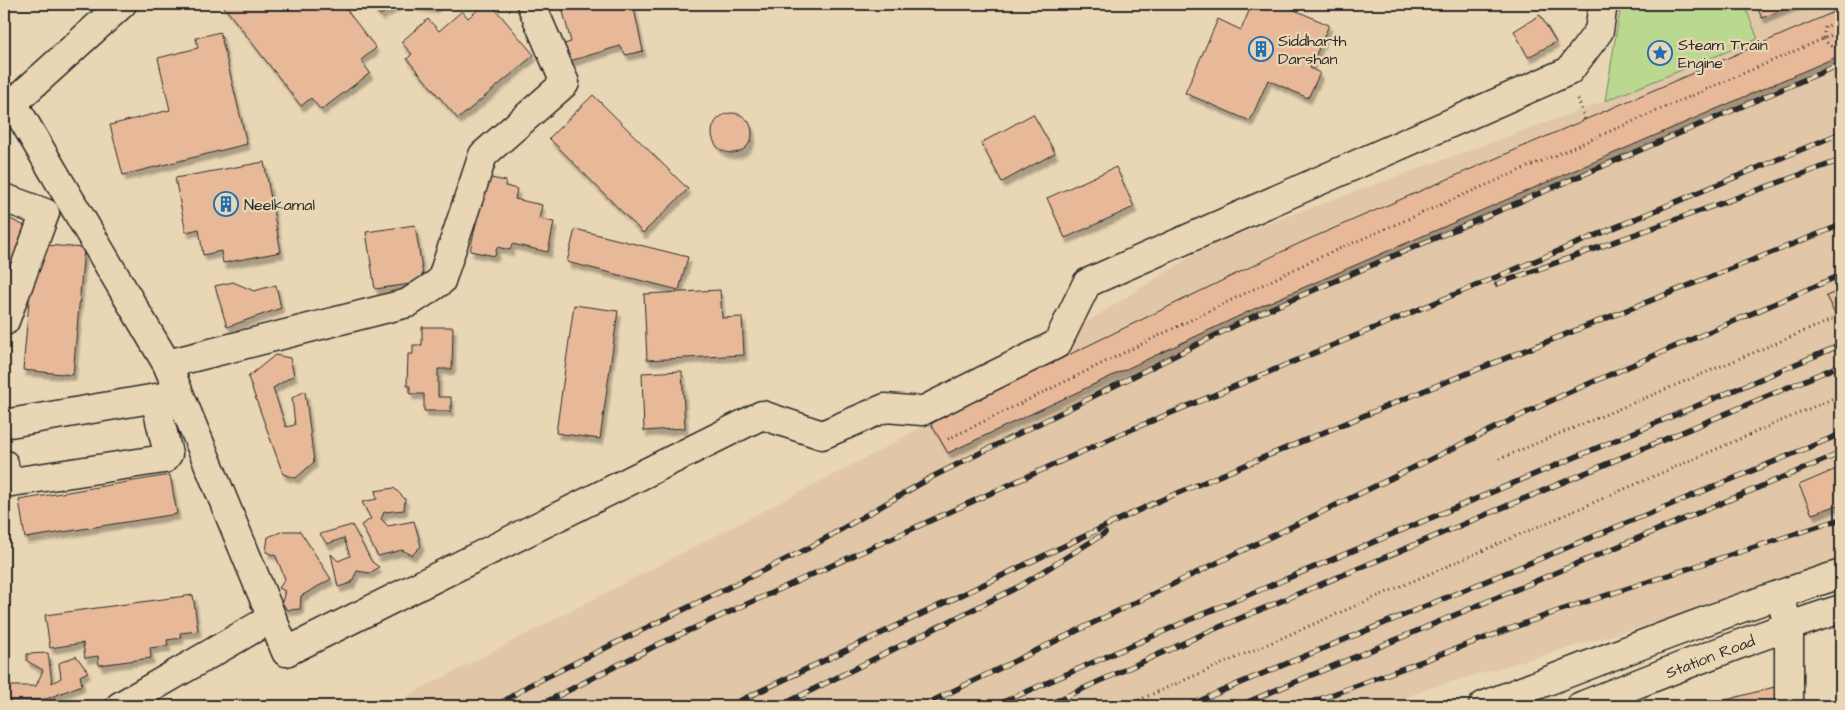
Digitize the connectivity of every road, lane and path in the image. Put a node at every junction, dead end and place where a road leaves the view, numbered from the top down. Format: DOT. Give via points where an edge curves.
graph roads {
  1 [pos="122,4"];
  2 [pos="531,4"];
  3 [pos="1603,4"];
  4 [pos="1841,20"];
  5 [pos="1841,31"];
  6 [pos="1823,39"];
  7 [pos="1841,45"];
  8 [pos="9,107"];
  9 [pos="4,198"];
  10 [pos="1841,316"];
  11 [pos="5,321"];
  12 [pos="167,364"];
  13 [pos="1841,395"];
  14 [pos="168,396"];
  15 [pos="4,424"];
  16 [pos="948,439"];
  17 [pos="1499,459"];
  18 [pos="4,464"];
  19 [pos="1841,574"];
  20 [pos="1779,595"];
  21 [pos="1841,610"];
  22 [pos="272,618"];
  23 [pos="1789,626"];
  24 [pos="1620,652"];
  25 [pos="1633,686"];
  26 [pos="120,706"];
  27 [pos="1125,706"];
  28 [pos="1483,706"];
  29 [pos="1581,706"];
  30 [pos="1789,706"];
  1 -- 8 [label="street"];
  2 -- 12 [label="street" via="566,83 483,155 441,281 408,303"];
  3 -- 22 [label="street" via="1599,31 1569,71 1087,283 1057,344 922,411 885,408 822,435 762,415 286,652"];
  4 -- 6 [label="path" via="1825,27"];
  5 -- 6 [label="path"];
  6 -- 7 [label="path" via="1833,48"];
  6 -- 16 [label="path" via="1309,262"];
  8 -- 12 [label="street"];
  9 -- 11 [label="street" via="45,213"];
  10 -- 17 [label="path"];
  12 -- 14 [label="street"];
  13 -- 27 [label="path"];
  14 -- 15 [label="street"];
  14 -- 18 [label="street" via="168,454 164,459 12,482 6,477"];
  14 -- 22 [label="street"];
  19 -- 20 [label="street"];
  20 -- 23 [label="street"];
  20 -- 24 [label="street"];
  21 -- 23 [label="street, Station Road"];
  22 -- 26 [label="street"];
  23 -- 25 [label="street, Station Road"];
  23 -- 30 [label="street"];
  24 -- 25 [label="street"];
  24 -- 28 [label="street"];
  25 -- 29 [label="street, Station Road"];
}
